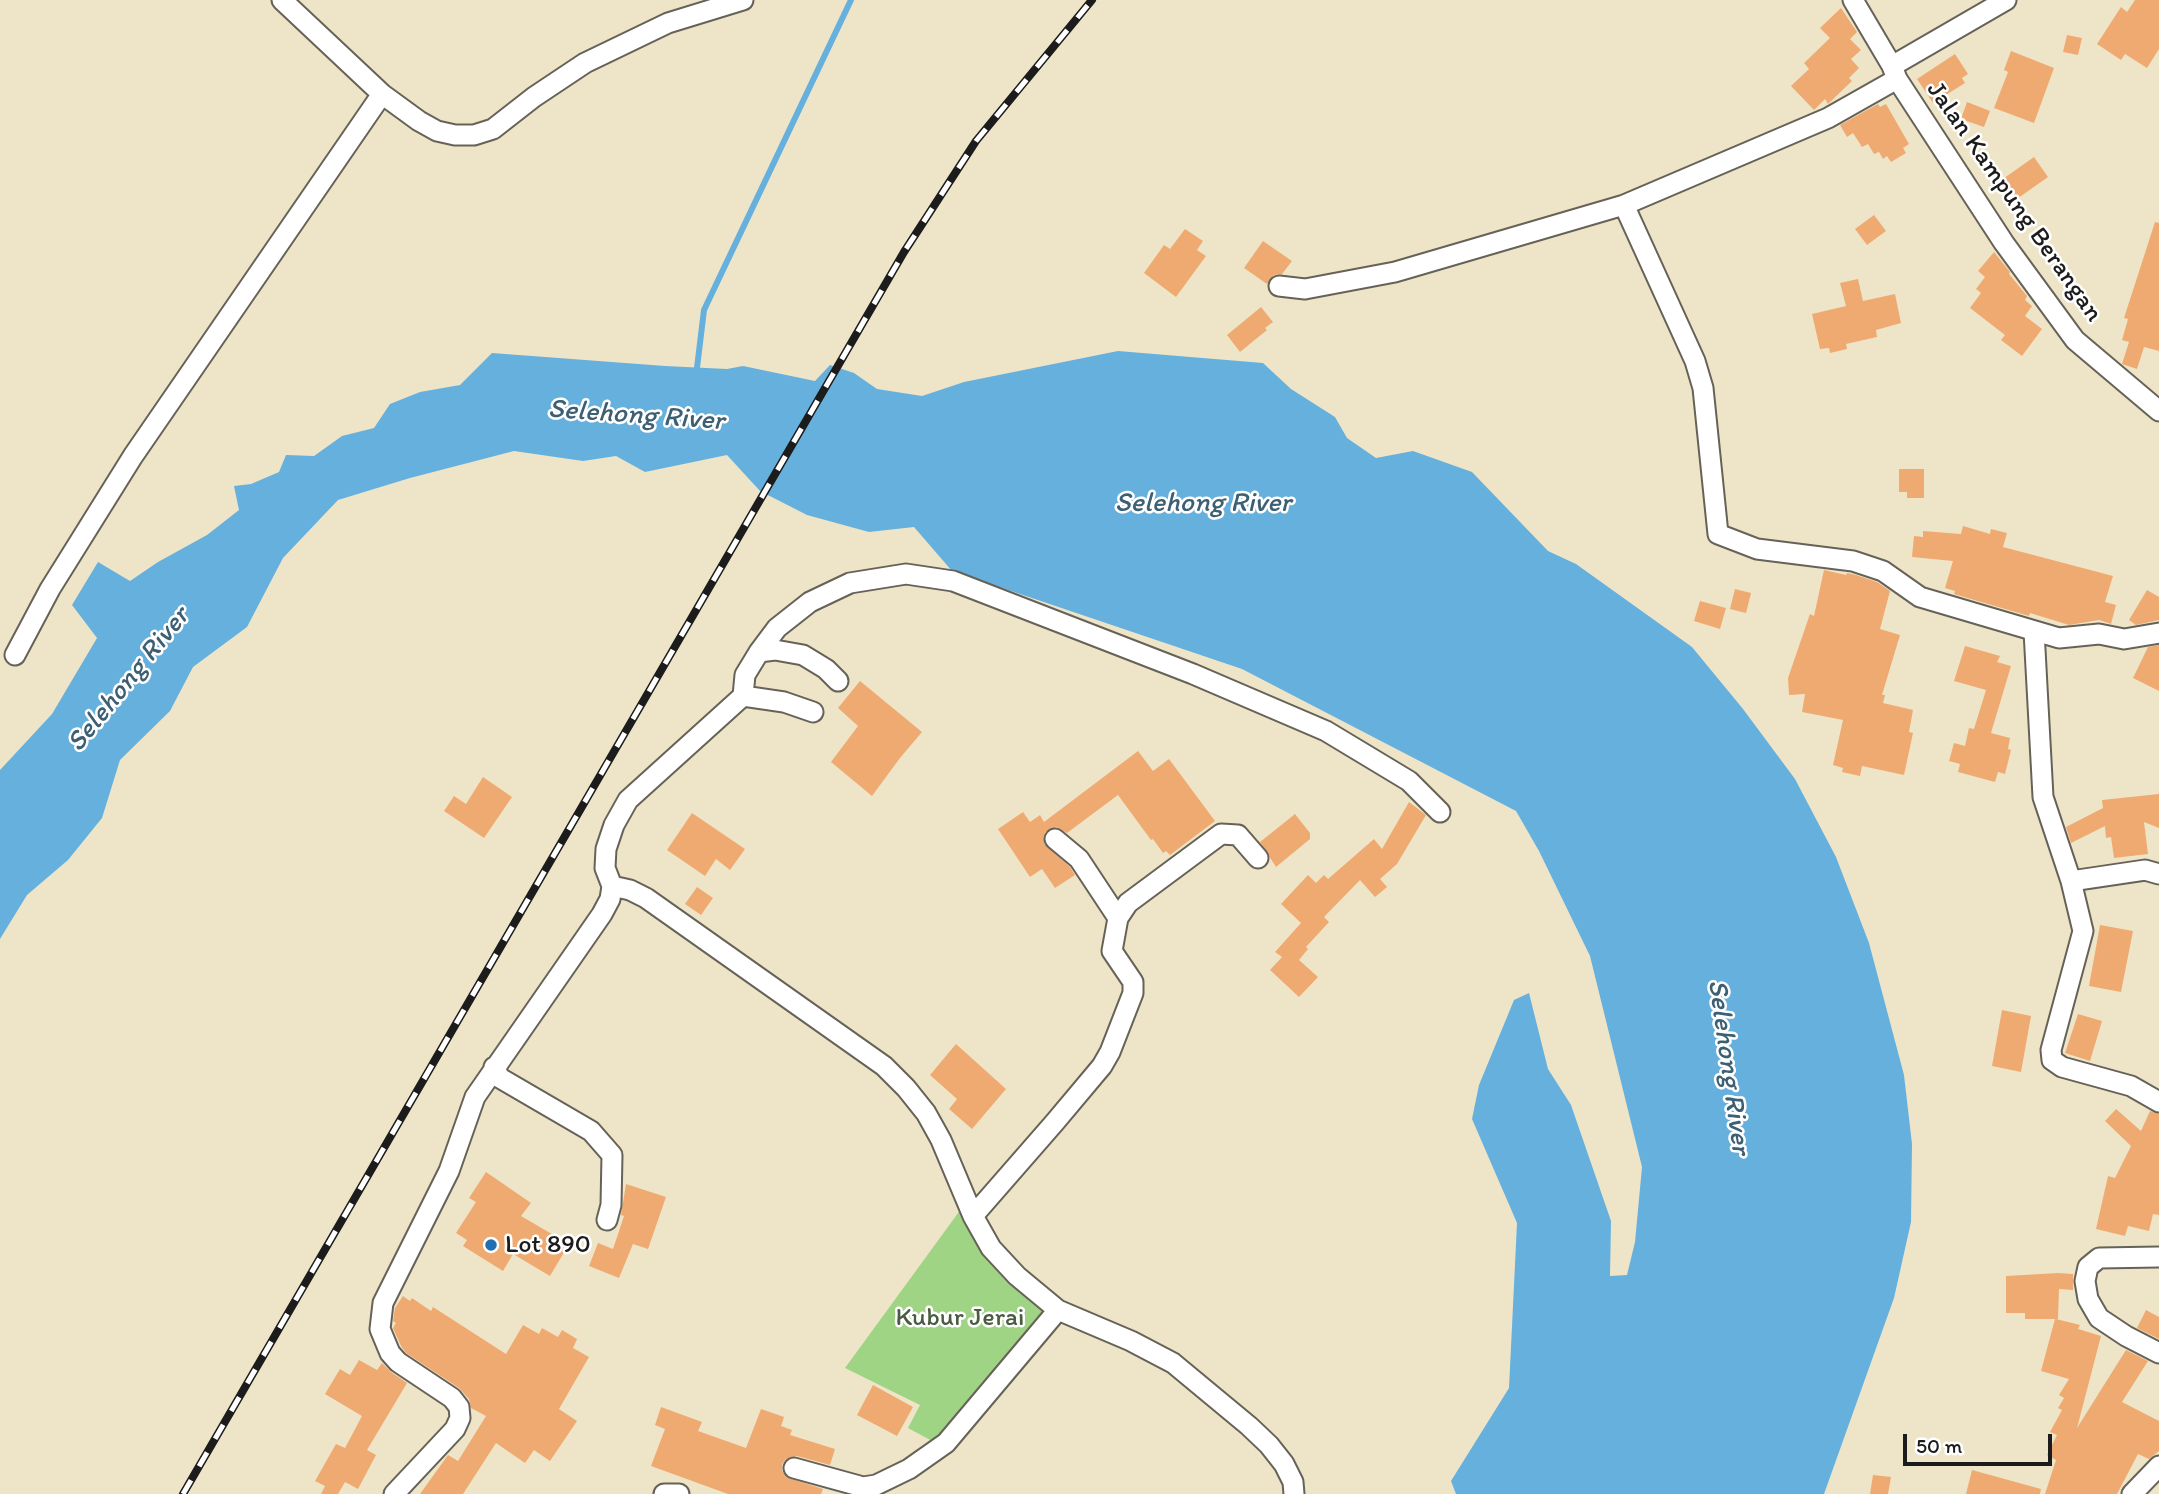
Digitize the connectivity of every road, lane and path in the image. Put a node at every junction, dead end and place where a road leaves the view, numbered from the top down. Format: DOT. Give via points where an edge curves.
graph roads {
  1 [pos="282,0"];
  2 [pos="743,0"];
  3 [pos="1853,0"];
  4 [pos="2006,0"];
  5 [pos="1894,72"];
  6 [pos="382,94"];
  7 [pos="1624,205"];
  8 [pos="1279,286"];
  9 [pos="2159,411"];
  10 [pos="2034,631"];
  11 [pos="2159,633"];
  12 [pos="759,652"];
  13 [pos="15,655"];
  14 [pos="838,681"];
  15 [pos="743,696"];
  16 [pos="813,712"];
  17 [pos="1440,812"];
  18 [pos="1055,839"];
  19 [pos="1258,858"];
  20 [pos="2159,874"];
  21 [pos="2071,881"];
  22 [pos="612,886"];
  23 [pos="1118,918"];
  24 [pos="494,1067"];
  25 [pos="2159,1102"];
  26 [pos="974,1216"];
  27 [pos="607,1220"];
  28 [pos="2159,1257"];
  29 [pos="1058,1310"];
  30 [pos="2159,1353"];
  31 [pos="2159,1466"];
  32 [pos="794,1468"];
  33 [pos="394,1494"];
  34 [pos="664,1494"];
  35 [pos="679,1494"];
  36 [pos="1294,1494"];
  37 [pos="2132,1494"];
  1 -- 6 [label="street"];
  2 -- 6 [label="street" via="668,23 585,63 503,123 474,135 438,131"];
  3 -- 5 [label="street, Jalan Kampung Berangan"];
  4 -- 5 [label="street"];
  5 -- 7 [label="street" via="1828,118"];
  5 -- 9 [label="street, Jalan Kampung Berangan" via="2004,243 2075,340"];
  6 -- 13 [label="street" via="133,456 50,589"];
  7 -- 8 [label="street" via="1395,272 1305,289"];
  7 -- 10 [label="street" via="1703,388 1718,534 1757,549 1853,561 1883,571 1920,597"];
  10 -- 11 [label="street" via="2059,638 2099,634 2124,639"];
  10 -- 21 [label="street" via="2043,797"];
  12 -- 14 [label="street" via="803,655"];
  12 -- 15 [label="street" via="745,675"];
  12 -- 17 [label="street" via="777,628 810,603 850,583 906,574 953,581 1180,669 1326,732 1409,781"];
  15 -- 16 [label="street"];
  15 -- 22 [label="street" via="628,800 607,849 605,867"];
  18 -- 23 [label="street" via="1079,859"];
  19 -- 23 [label="street" via="1238,835 1221,834 1128,903"];
  20 -- 21 [label="street" via="2145,870"];
  21 -- 25 [label="street" via="2083,931 2052,1060 2062,1067 2131,1086"];
  22 -- 24 [label="street" via="602,914"];
  22 -- 26 [label="street" via="646,898 884,1066 926,1113"];
  23 -- 26 [label="street" via="1112,951 1133,982 1133,993 1110,1052"];
  24 -- 27 [label="street" via="500,1078 591,1131 612,1155"];
  24 -- 33 [label="street" via="475,1097 449,1171 383,1303 380,1329 390,1353 460,1407 455,1429"];
  26 -- 29 [label="street" via="991,1248"];
  28 -- 30 [label="street" via="2099,1258 2088,1267 2085,1281 2088,1299 2099,1318"];
  29 -- 32 [label="street" via="946,1443 909,1469 863,1487"];
  29 -- 36 [label="street" via="1173,1363 1269,1445 1284,1464"];
  31 -- 37 [label="street"];
  34 -- 35 [label="street"];
}
